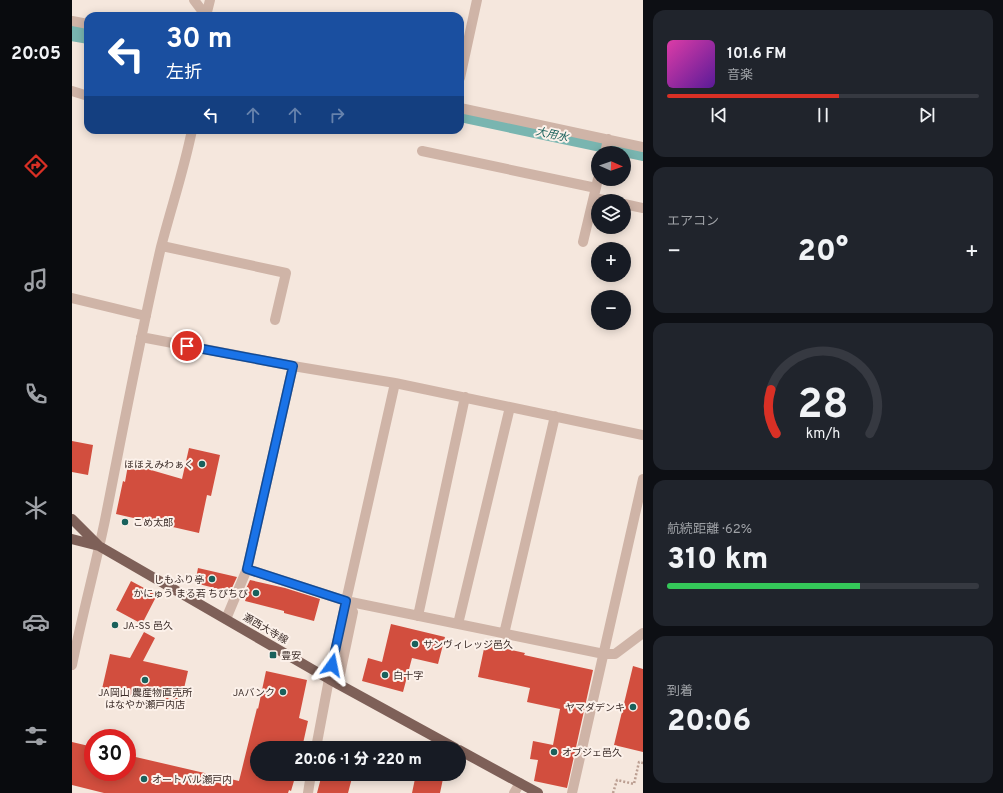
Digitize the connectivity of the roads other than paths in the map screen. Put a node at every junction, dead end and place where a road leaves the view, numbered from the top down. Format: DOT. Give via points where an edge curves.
graph roads {
  1 [pos="194,0"];
  2 [pos="210,0"];
  3 [pos="477,0"];
  4 [pos="203,12"];
  5 [pos="207,12"];
  6 [pos="72,21"];
  7 [pos="84,23"];
  8 [pos="464,60"];
  9 [pos="72,91"];
  10 [pos="84,95"];
  11 [pos="464,109"];
  12 [pos="191,134"];
  13 [pos="606,146"];
  14 [pos="631,147"];
  15 [pos="643,147"];
  16 [pos="422,151"];
  17 [pos="596,188"];
  18 [pos="631,205"];
  19 [pos="643,208"];
  20 [pos="583,242"];
  21 [pos="162,246"];
  22 [pos="72,298"];
  23 [pos="146,316"];
  24 [pos="275,320"];
  25 [pos="141,337"];
  26 [pos="293,366"];
  27 [pos="395,383"];
  28 [pos="465,397"];
  29 [pos="510,407"];
  30 [pos="554,416"];
  31 [pos="643,435"];
  32 [pos="643,479"];
  33 [pos="72,519"];
  34 [pos="72,539"];
  35 [pos="99,546"];
  36 [pos="247,569"];
  37 [pos="345,605"];
  38 [pos="418,616"];
  39 [pos="226,619"];
  40 [pos="458,624"];
  41 [pos="504,634"];
  42 [pos="643,634"];
  43 [pos="604,654"];
  44 [pos="72,664"];
  45 [pos="333,681"];
  46 [pos="318,741"];
  47 [pos="442,741"];
  48 [pos="466,754"];
  49 [pos="310,781"];
  50 [pos="520,783"];
  51 [pos="308,793"];
  52 [pos="514,793"];
  53 [pos="538,793"];
  54 [pos="572,793"];
  1 -- 4 [label="street"];
  2 -- 5 [label="street"];
  3 -- 8 [label="street"];
  6 -- 7 [label="street"];
  9 -- 10 [label="street"];
  11 -- 13 [label="street"];
  12 -- 21 [label="street"];
  14 -- 15 [label="street"];
  16 -- 17 [label="street"];
  17 -- 20 [label="street"];
  18 -- 19 [label="street"];
  21 -- 23 [label="street"];
  21 -- 24 [label="street" via="286,273"];
  22 -- 23 [label="street"];
  23 -- 25 [label="street"];
  25 -- 26 [label="street"];
  25 -- 35 [label="street"];
  26 -- 27 [label="street"];
  26 -- 36 [label="street"];
  27 -- 28 [label="street"];
  27 -- 37 [label="street"];
  28 -- 29 [label="street"];
  28 -- 38 [label="street"];
  29 -- 30 [label="street"];
  29 -- 40 [label="street"];
  30 -- 31 [label="street"];
  30 -- 41 [label="street"];
  32 -- 43 [label="street"];
  33 -- 35 [label="main road, 瀬西大寺線"];
  34 -- 35 [label="main road"];
  35 -- 39 [label="main road, 瀬西大寺線"];
  35 -- 44 [label="street"];
  36 -- 37 [label="street"];
  36 -- 39 [label="street"];
  37 -- 38 [label="street"];
  37 -- 45 [label="street" via="352,612"];
  38 -- 40 [label="street"];
  39 -- 45 [label="main road, 瀬西大寺線"];
  40 -- 41 [label="street"];
  41 -- 43 [label="street"];
  42 -- 43 [label="street" via="615,654"];
  43 -- 54 [label="street"];
  45 -- 46 [label="street"];
  45 -- 47 [label="main road, 瀬西大寺線"];
  48 -- 50 [label="main road"];
  49 -- 51 [label="street"];
  50 -- 52 [label="street"];
  50 -- 53 [label="main road"];
}
